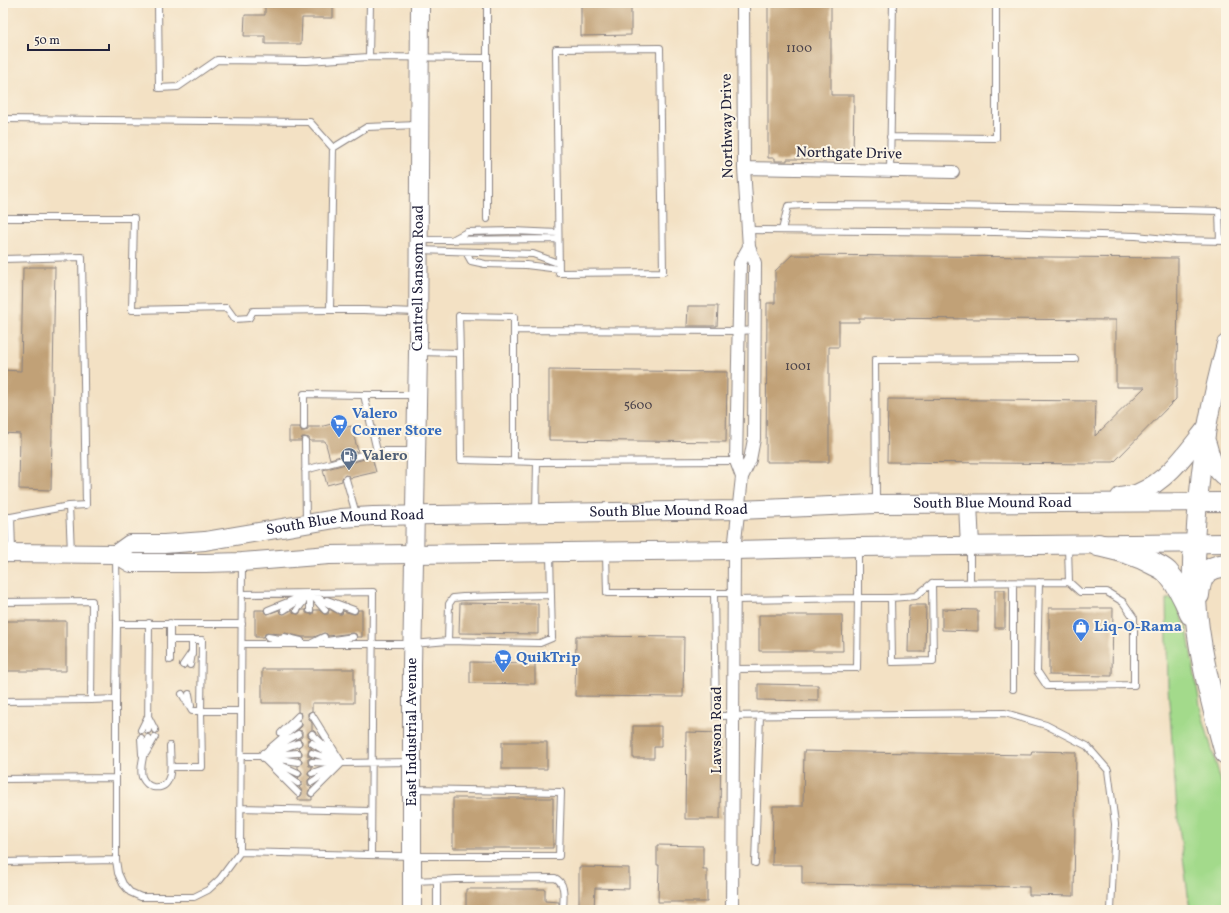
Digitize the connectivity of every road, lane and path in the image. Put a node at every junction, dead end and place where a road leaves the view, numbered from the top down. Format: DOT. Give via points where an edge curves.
graph roads {
  1 [pos="158,3"];
  2 [pos="370,3"];
  3 [pos="420,3"];
  4 [pos="487,3"];
  5 [pos="743,3"];
  6 [pos="893,3"];
  7 [pos="996,3"];
  8 [pos="369,57"];
  9 [pos="420,58"];
  10 [pos="487,58"];
  11 [pos="3,119"];
  12 [pos="420,125"];
  13 [pos="890,137"];
  14 [pos="333,148"];
  15 [pos="744,168"];
  16 [pos="890,171"];
  17 [pos="953,172"];
  18 [pos="3,218"];
  19 [pos="487,218"];
  20 [pos="748,230"];
  21 [pos="782,230"];
  22 [pos="558,236"];
  23 [pos="450,241"];
  24 [pos="1223,241"];
  25 [pos="418,245"];
  26 [pos="749,248"];
  27 [pos="466,252"];
  28 [pos="3,260"];
  29 [pos="558,266"];
  30 [pos="330,310"];
  31 [pos="417,312"];
  32 [pos="514,330"];
  33 [pos="755,330"];
  34 [pos="740,331"];
  35 [pos="1226,344"];
  36 [pos="418,352"];
  37 [pos="460,353"];
  38 [pos="1075,359"];
  39 [pos="364,395"];
  40 [pos="417,395"];
  41 [pos="304,427"];
  42 [pos="1207,427"];
  43 [pos="305,441"];
  44 [pos="377,451"];
  45 [pos="416,451"];
  46 [pos="514,461"];
  47 [pos="736,461"];
  48 [pos="536,462"];
  49 [pos="305,470"];
  50 [pos="742,477"];
  51 [pos="1226,478"];
  52 [pos="346,479"];
  53 [pos="1226,502"];
  54 [pos="1093,503"];
  55 [pos="1197,503"];
  56 [pos="876,504"];
  57 [pos="968,504"];
  58 [pos="69,506"];
  59 [pos="738,510"];
  60 [pos="536,514"];
  61 [pos="415,515"];
  62 [pos="357,516"];
  63 [pos="3,517"];
  64 [pos="11,517"];
  65 [pos="306,524"];
  66 [pos="1195,543"];
  67 [pos="1226,543"];
  68 [pos="1068,545"];
  69 [pos="1098,545"];
  70 [pos="858,546"];
  71 [pos="970,546"];
  72 [pos="734,550"];
  73 [pos="606,552"];
  74 [pos="8,553"];
  75 [pos="550,553"];
  76 [pos="71,554"];
  77 [pos="116,554"];
  78 [pos="415,554"];
  79 [pos="242,562"];
  80 [pos="1226,565"];
  81 [pos="1039,582"];
  82 [pos="1069,582"];
  83 [pos="932,583"];
  84 [pos="970,583"];
  85 [pos="1013,583"];
  86 [pos="310,593"];
  87 [pos="714,593"];
  88 [pos="242,594"];
  89 [pos="551,595"];
  90 [pos="734,596"];
  91 [pos="858,598"];
  92 [pos="891,598"];
  93 [pos="3,602"];
  94 [pos="268,610"];
  95 [pos="284,610"];
  96 [pos="297,610"];
  97 [pos="310,610"];
  98 [pos="325,610"];
  99 [pos="339,610"];
  100 [pos="354,610"];
  101 [pos="170,623"];
  102 [pos="117,624"];
  103 [pos="148,624"];
  104 [pos="242,624"];
  105 [pos="1198,630"];
  106 [pos="268,637"];
  107 [pos="284,637"];
  108 [pos="298,637"];
  109 [pos="310,637"];
  110 [pos="324,637"];
  111 [pos="338,637"];
  112 [pos="354,637"];
  113 [pos="170,640"];
  114 [pos="192,640"];
  115 [pos="448,641"];
  116 [pos="242,644"];
  117 [pos="310,644"];
  118 [pos="374,644"];
  119 [pos="413,644"];
  120 [pos="192,652"];
  121 [pos="170,660"];
  122 [pos="183,665"];
  123 [pos="190,665"];
  124 [pos="733,669"];
  125 [pos="1013,689"];
  126 [pos="186,694"];
  127 [pos="116,699"];
  128 [pos="92,700"];
  129 [pos="3,701"];
  130 [pos="202,711"];
  131 [pos="241,711"];
  132 [pos="148,714"];
  133 [pos="312,715"];
  134 [pos="733,715"];
  135 [pos="760,715"];
  136 [pos="298,716"];
  137 [pos="298,724"];
  138 [pos="312,724"];
  139 [pos="144,730"];
  140 [pos="155,730"];
  141 [pos="298,734"];
  142 [pos="312,734"];
  143 [pos="141,738"];
  144 [pos="151,738"];
  145 [pos="298,743"];
  146 [pos="312,743"];
  147 [pos="170,746"];
  148 [pos="298,753"];
  149 [pos="312,753"];
  150 [pos="1226,753"];
  151 [pos="241,756"];
  152 [pos="260,756"];
  153 [pos="143,760"];
  154 [pos="298,762"];
  155 [pos="312,762"];
  156 [pos="412,762"];
  157 [pos="342,763"];
  158 [pos="372,763"];
  159 [pos="171,767"];
  160 [pos="298,773"];
  161 [pos="312,773"];
  162 [pos="116,778"];
  163 [pos="3,779"];
  164 [pos="298,782"];
  165 [pos="312,782"];
  166 [pos="412,789"];
  167 [pos="312,793"];
  168 [pos="298,794"];
  169 [pos="240,808"];
  170 [pos="371,811"];
  171 [pos="240,852"];
  172 [pos="371,855"];
  173 [pos="412,856"];
  174 [pos="116,860"];
  175 [pos="3,862"];
  176 [pos="756,862"];
  177 [pos="437,880"];
  178 [pos="412,881"];
  179 [pos="412,910"];
  180 [pos="437,910"];
  181 [pos="563,910"];
  182 [pos="732,910"];
  183 [pos="1111,910"];
  1 -- 8 [label="lane" via="159,88 178,87 218,60 307,61"];
  2 -- 8 [label="lane"];
  3 -- 9 [label="main road, Cantrell Sansom Road"];
  4 -- 10 [label="lane"];
  5 -- 15 [label="street, Northway Drive"];
  6 -- 13 [label="lane"];
  7 -- 13 [label="lane" via="996,138"];
  8 -- 9 [label="lane"];
  9 -- 10 [label="lane"];
  9 -- 12 [label="main road, Cantrell Sansom Road"];
  10 -- 19 [label="lane"];
  11 -- 14 [label="lane" via="310,122"];
  12 -- 14 [label="lane" via="367,127"];
  12 -- 25 [label="main road, Cantrell Sansom Road"];
  13 -- 16 [label="lane"];
  14 -- 30 [label="lane"];
  15 -- 16 [label="street, Northgate Drive"];
  15 -- 20 [label="street, Northway Drive"];
  16 -- 17 [label="street, Northgate Drive"];
  18 -- 30 [label="lane" via="134,218 132,310 227,308 235,319 248,318 253,311"];
  20 -- 21 [label="lane"];
  20 -- 26 [label="street, Northway Drive"];
  21 -- 24 [label="lane" via="995,232"];
  21 -- 24 [label="lane" via="788,206 804,205 1212,210 1219,211"];
  22 -- 23 [label="lane"];
  22 -- 23 [label="lane" via="512,231 467,232"];
  22 -- 29 [label="lane"];
  22 -- 29 [label="lane" via="556,49 660,48 663,272 559,273"];
  23 -- 25 [label="lane"];
  25 -- 27 [label="lane"];
  25 -- 31 [label="main road, Cantrell Sansom Road"];
  26 -- 33 [label="street, Northway Drive" via="755,263"];
  26 -- 34 [label="street, Northway Drive" via="740,263"];
  27 -- 29 [label="lane" via="533,254"];
  27 -- 29 [label="lane" via="470,261 484,264"];
  28 -- 58 [label="lane" via="82,257 86,505"];
  30 -- 31 [label="lane"];
  31 -- 36 [label="main road, Cantrell Sansom Road"];
  32 -- 34 [label="lane"];
  32 -- 37 [label="lane" via="514,317 459,316"];
  32 -- 46 [label="lane"];
  33 -- 34 [label="lane"];
  33 -- 50 [label="street, Northway Drive" via="754,439 750,460"];
  34 -- 47 [label="street, Northway Drive"];
  35 -- 42 [label="main road"];
  36 -- 37 [label="lane"];
  36 -- 40 [label="main road, Cantrell Sansom Road"];
  37 -- 46 [label="lane" via="461,460"];
  38 -- 56 [label="lane" via="875,360"];
  39 -- 40 [label="lane"];
  39 -- 41 [label="lane" via="304,394"];
  39 -- 44 [label="lane"];
  40 -- 45 [label="main road, Cantrell Sansom Road"];
  42 -- 51 [label="main road" via="1206,444 1212,463"];
  42 -- 54 [label="main road" via="1168,474 1153,486 1137,494"];
  42 -- 55 [label="main road"];
  43 -- 49 [label="lane"];
  44 -- 45 [label="lane"];
  44 -- 49 [label="lane" via="342,463"];
  45 -- 61 [label="main road, Cantrell Sansom Road"];
  46 -- 48 [label="lane"];
  47 -- 48 [label="lane"];
  47 -- 50 [label="street, Northway Drive"];
  48 -- 60 [label="lane"];
  49 -- 65 [label="lane"];
  50 -- 59 [label="street, Northway Drive"];
  52 -- 62 [label="lane"];
  53 -- 55 [label="main road, South Blue Mound Road"];
  54 -- 55 [label="main road, South Blue Mound Road"];
  54 -- 57 [label="main road, South Blue Mound Road"];
  55 -- 66 [label="main road"];
  56 -- 57 [label="main road, South Blue Mound Road"];
  56 -- 59 [label="main road, South Blue Mound Road"];
  57 -- 71 [label="main road"];
  58 -- 64 [label="lane"];
  58 -- 76 [label="lane"];
  59 -- 60 [label="main road, South Blue Mound Road"];
  59 -- 72 [label="street, Northway Drive"];
  60 -- 61 [label="main road, South Blue Mound Road"];
  61 -- 62 [label="main road, South Blue Mound Road"];
  61 -- 78 [label="main road, Cantrell Sansom Road"];
  62 -- 65 [label="main road, South Blue Mound Road"];
  63 -- 64 [label="lane"];
  64 -- 74 [label="lane"];
  65 -- 77 [label="main road, South Blue Mound Road" via="205,541 130,544"];
  66 -- 67 [label="main road, South Blue Mound Road"];
  66 -- 69 [label="main road, South Blue Mound Road"];
  66 -- 105 [label="highway" via="1194,590"];
  68 -- 69 [label="main road, South Blue Mound Road"];
  68 -- 71 [label="main road, South Blue Mound Road"];
  68 -- 82 [label="lane"];
  69 -- 105 [label="highway" via="1126,551 1166,571 1185,598"];
  70 -- 71 [label="main road, South Blue Mound Road"];
  70 -- 72 [label="main road, South Blue Mound Road"];
  70 -- 91 [label="lane"];
  71 -- 84 [label="lane"];
  72 -- 73 [label="main road, South Blue Mound Road"];
  72 -- 90 [label="street, Lawson Road"];
  73 -- 75 [label="main road, South Blue Mound Road"];
  73 -- 87 [label="lane" via="607,593"];
  74 -- 76 [label="main road, South Blue Mound Road"];
  75 -- 78 [label="main road, South Blue Mound Road"];
  75 -- 89 [label="lane"];
  76 -- 77 [label="main road, South Blue Mound Road"];
  77 -- 79 [label="main road, South Blue Mound Road" via="131,563"];
  77 -- 102 [label="lane"];
  78 -- 79 [label="main road, South Blue Mound Road" via="329,555"];
  78 -- 119 [label="main road, East Industrial Avenue"];
  79 -- 88 [label="lane"];
  80 -- 105 [label="highway" via="1214,567 1200,581"];
  81 -- 82 [label="lane"];
  81 -- 82 [label="lane" via="1036,671 1047,686 1134,685 1134,618 1123,602 1107,592 1080,592"];
  81 -- 85 [label="lane"];
  83 -- 84 [label="lane"];
  83 -- 92 [label="lane" via="916,596"];
  83 -- 92 [label="lane" via="933,661 892,662"];
  84 -- 85 [label="lane"];
  85 -- 125 [label="lane"];
  86 -- 88 [label="lane"];
  86 -- 94 [label="lane"];
  86 -- 95 [label="lane"];
  86 -- 96 [label="lane"];
  86 -- 97 [label="lane"];
  86 -- 98 [label="lane"];
  86 -- 99 [label="lane"];
  86 -- 100 [label="lane"];
  86 -- 118 [label="lane" via="373,592"];
  87 -- 90 [label="lane"];
  87 -- 134 [label="lane" via="716,716"];
  88 -- 104 [label="lane"];
  89 -- 115 [label="lane" via="454,598 449,604"];
  89 -- 115 [label="lane" via="552,638 540,643"];
  90 -- 91 [label="lane"];
  90 -- 124 [label="street, Lawson Road"];
  91 -- 92 [label="lane"];
  91 -- 124 [label="lane" via="857,668"];
  93 -- 128 [label="lane" via="92,601"];
  101 -- 103 [label="lane"];
  101 -- 104 [label="lane"];
  101 -- 113 [label="lane"];
  102 -- 103 [label="lane"];
  102 -- 127 [label="lane"];
  103 -- 132 [label="lane"];
  104 -- 116 [label="lane"];
  105 -- 150 [label="highway" via="1208,685"];
  106 -- 117 [label="lane"];
  107 -- 117 [label="lane"];
  108 -- 117 [label="lane"];
  109 -- 117 [label="lane"];
  110 -- 117 [label="lane"];
  111 -- 117 [label="lane"];
  112 -- 117 [label="lane"];
  113 -- 114 [label="lane"];
  113 -- 121 [label="lane"];
  114 -- 120 [label="lane"];
  114 -- 130 [label="lane" via="202,640"];
  115 -- 119 [label="lane"];
  116 -- 117 [label="lane"];
  116 -- 131 [label="lane"];
  117 -- 118 [label="lane"];
  118 -- 119 [label="lane"];
  118 -- 158 [label="lane"];
  119 -- 156 [label="main road, East Industrial Avenue"];
  120 -- 122 [label="lane"];
  120 -- 123 [label="lane"];
  124 -- 134 [label="street, Lawson Road"];
  126 -- 130 [label="lane" via="192,711"];
  127 -- 128 [label="lane"];
  127 -- 162 [label="lane"];
  128 -- 129 [label="lane"];
  130 -- 131 [label="lane"];
  130 -- 159 [label="lane" via="202,767"];
  131 -- 151 [label="lane"];
  132 -- 139 [label="lane"];
  132 -- 140 [label="lane"];
  133 -- 157 [label="lane"];
  134 -- 135 [label="lane"];
  134 -- 182 [label="street, Lawson Road"];
  135 -- 176 [label="lane"];
  135 -- 183 [label="lane" via="1005,713 1046,725 1087,746 1108,770 1115,824"];
  136 -- 152 [label="lane"];
  137 -- 152 [label="lane"];
  138 -- 157 [label="lane"];
  141 -- 152 [label="lane"];
  142 -- 157 [label="lane"];
  143 -- 153 [label="lane"];
  144 -- 153 [label="lane"];
  145 -- 152 [label="lane"];
  146 -- 157 [label="lane"];
  147 -- 159 [label="lane"];
  148 -- 152 [label="lane"];
  149 -- 157 [label="lane"];
  151 -- 152 [label="lane"];
  151 -- 169 [label="lane"];
  152 -- 154 [label="lane"];
  152 -- 160 [label="lane"];
  152 -- 164 [label="lane"];
  152 -- 168 [label="lane"];
  153 -- 159 [label="lane" via="142,776 146,783 153,787 168,782"];
  155 -- 157 [label="lane"];
  156 -- 158 [label="lane"];
  156 -- 166 [label="main road, East Industrial Avenue"];
  157 -- 158 [label="lane"];
  157 -- 161 [label="lane"];
  157 -- 165 [label="lane"];
  157 -- 167 [label="lane"];
  158 -- 170 [label="lane"];
  162 -- 163 [label="lane"];
  162 -- 174 [label="lane"];
  166 -- 173 [label="main road, East Industrial Avenue"];
  166 -- 173 [label="lane" via="561,792 559,856"];
  169 -- 170 [label="lane"];
  169 -- 171 [label="lane"];
  170 -- 172 [label="lane"];
  171 -- 172 [label="lane"];
  171 -- 174 [label="lane" via="220,879 208,890 194,897 141,897 130,892 118,873"];
  172 -- 173 [label="lane"];
  173 -- 178 [label="main road, East Industrial Avenue"];
  174 -- 175 [label="lane"];
  177 -- 178 [label="lane"];
  177 -- 180 [label="lane"];
  177 -- 181 [label="lane" via="555,878 562,884"];
  178 -- 179 [label="main road, East Industrial Avenue"];
}
